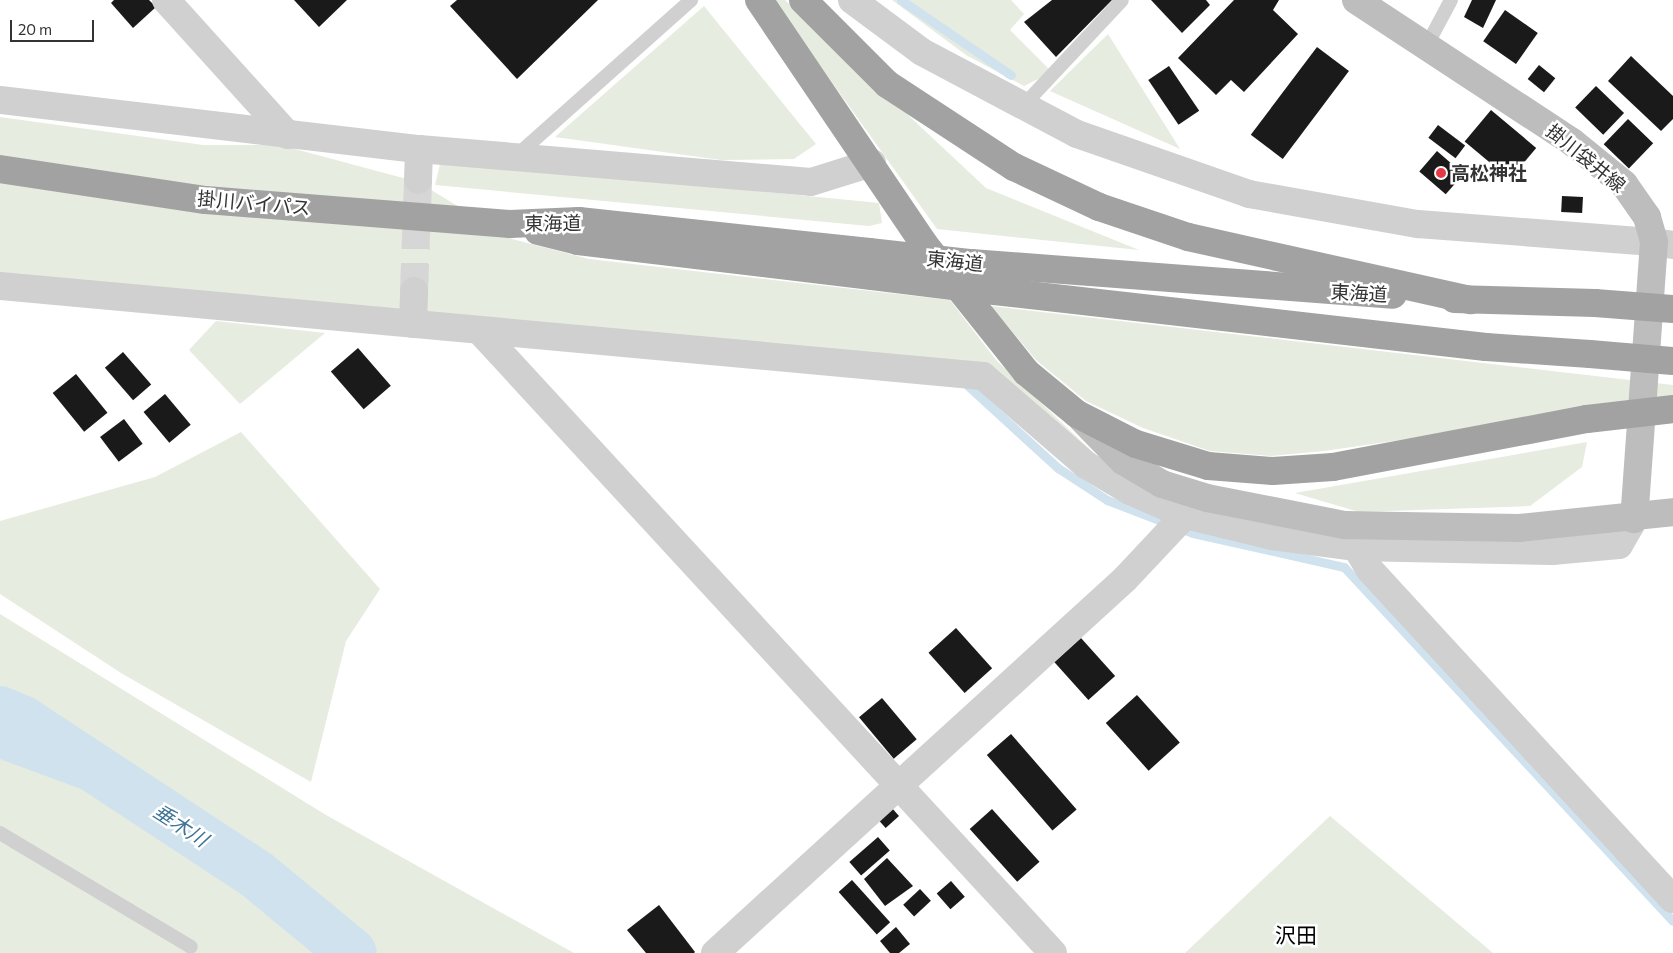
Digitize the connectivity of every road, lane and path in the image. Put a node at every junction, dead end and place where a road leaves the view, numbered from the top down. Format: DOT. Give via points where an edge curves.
graph roads {
  1 [pos="166,0"];
  2 [pos="691,0"];
  3 [pos="759,0"];
  4 [pos="804,0"];
  5 [pos="852,0"];
  6 [pos="1122,0"];
  7 [pos="1356,0"];
  8 [pos="1451,0"];
  9 [pos="1426,47"];
  10 [pos="0,100"];
  11 [pos="1022,107"];
  12 [pos="288,135"];
  13 [pos="419,149"];
  14 [pos="514,157"];
  15 [pos="872,163"];
  16 [pos="0,169"];
  17 [pos="418,180"];
  18 [pos="510,224"];
  19 [pos="1663,244"];
  20 [pos="870,264"];
  21 [pos="0,286"];
  22 [pos="414,291"];
  23 [pos="1471,300"];
  24 [pos="1673,308"];
  25 [pos="413,324"];
  26 [pos="479,330"];
  27 [pos="1673,361"];
  28 [pos="1673,409"];
  29 [pos="1077,414"];
  30 [pos="1673,512"];
  31 [pos="1185,515"];
  32 [pos="1634,519"];
  33 [pos="1356,547"];
  34 [pos="898,784"];
  35 [pos="0,833"];
  36 [pos="1673,899"];
  37 [pos="191,947"];
  38 [pos="715,953"];
  39 [pos="1053,953"];
  1 -- 12 [label="street"];
  2 -- 14 [label="lane"];
  3 -- 15 [label="highway"];
  4 -- 23 [label="highway" via="887,84 1014,167 1099,207 1188,237"];
  5 -- 11 [label="street" via="922,52"];
  6 -- 11 [label="lane"];
  7 -- 9 [label="main road, 掛川袋井線"];
  8 -- 9 [label="lane"];
  9 -- 19 [label="main road, 掛川袋井線" via="1572,142 1624,184"];
  10 -- 12 [label="street"];
  11 -- 19 [label="street" via="1077,134 1249,194 1418,224"];
  12 -- 13 [label="street"];
  13 -- 14 [label="street"];
  13 -- 17 [label="street"];
  14 -- 15 [label="street" via="811,182"];
  15 -- 29 [label="highway" via="924,244 994,334 1026,372"];
  16 -- 18 [label="highway, 掛川バイパス" via="206,200"];
  18 -- 20 [label="highway, 東海道" via="579,221"];
  19 -- 32 [label="main road, 掛川袋井線"];
  20 -- 23 [label="highway, 東海道, bridge" via="971,263 1210,284"];
  20 -- 27 [label="highway, 東海道, bridge" via="985,290 1486,347"];
  21 -- 25 [label="street"];
  22 -- 25 [label="street"];
  23 -- 24 [label="highway, 東海道, bridge" via="1595,302"];
  25 -- 26 [label="street"];
  26 -- 31 [label="street" via="983,376 1086,465 1130,491"];
  26 -- 34 [label="street"];
  28 -- 29 [label="highway, bridge" via="1587,419 1333,467 1273,471 1208,466 1136,444"];
  29 -- 32 [label="main road" via="1123,461 1162,484 1207,498 1345,525 1519,528"];
  30 -- 32 [label="main road"];
  31 -- 33 [label="street" via="1272,536"];
  31 -- 34 [label="street" via="1125,579"];
  32 -- 33 [label="street" via="1619,545 1552,552"];
  33 -- 36 [label="street" via="1370,570"];
  34 -- 38 [label="street"];
  34 -- 39 [label="street"];
  35 -- 37 [label="lane"];
}
